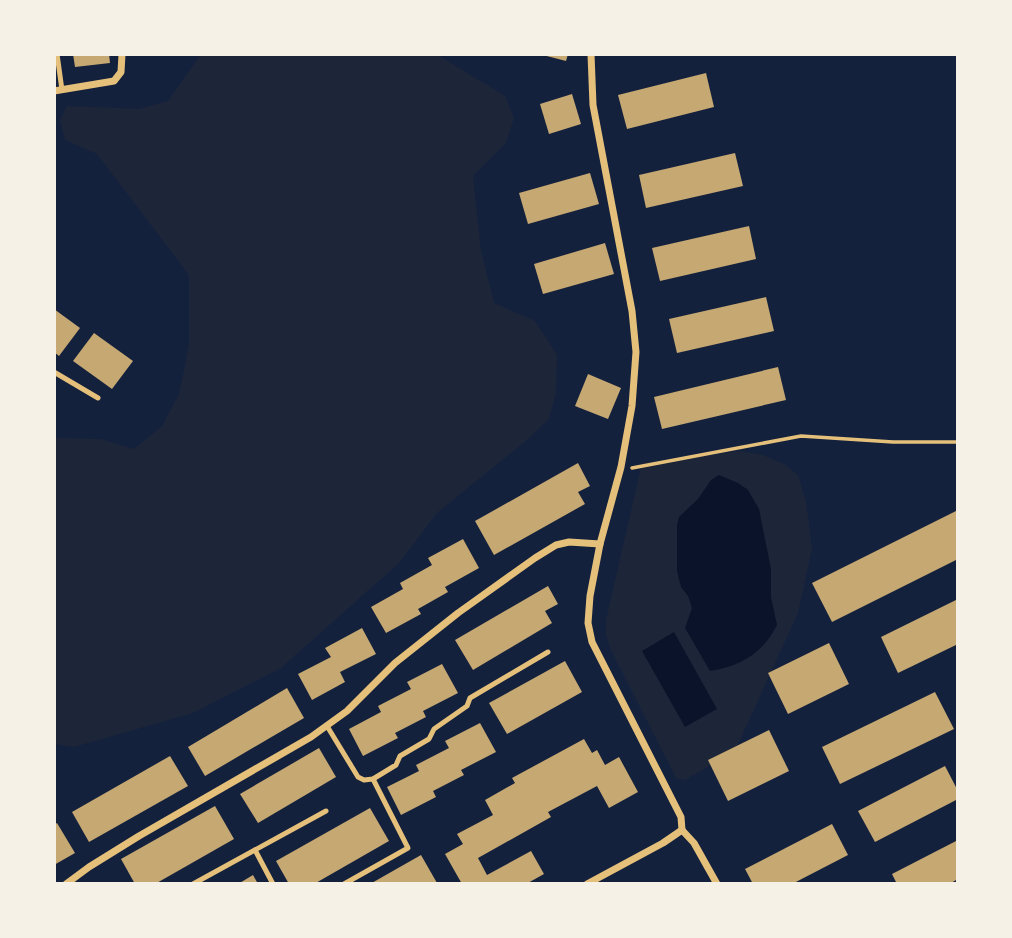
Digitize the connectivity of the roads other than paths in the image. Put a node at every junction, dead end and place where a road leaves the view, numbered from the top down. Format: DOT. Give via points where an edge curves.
graph roads {
  1 [pos="57,54"];
  2 [pos="122,54"];
  3 [pos="591,54"];
  4 [pos="58,91"];
  5 [pos="54,372"];
  6 [pos="98,398"];
  7 [pos="600,544"];
  8 [pos="548,652"];
  9 [pos="327,726"];
  10 [pos="373,779"];
  11 [pos="326,811"];
  12 [pos="682,830"];
  13 [pos="255,850"];
  14 [pos="66,884"];
  15 [pos="193,884"];
  16 [pos="273,884"];
  17 [pos="344,884"];
  18 [pos="587,884"];
  19 [pos="717,884"];
  1 -- 4 [label="lane"];
  2 -- 4 [label="street" via="121,72 114,81"];
  3 -- 7 [label="street" via="593,105 636,352 632,406"];
  5 -- 6 [label="lane"];
  7 -- 9 [label="street" via="569,542 535,558 395,663"];
  7 -- 12 [label="street" via="590,596 592,642 681,817"];
  8 -- 10 [label="lane" via="470,698 467,706 434,729 429,739"];
  9 -- 10 [label="lane" via="358,777"];
  9 -- 14 [label="street"];
  10 -- 17 [label="lane" via="408,848"];
  11 -- 13 [label="lane"];
  12 -- 18 [label="street"];
  12 -- 19 [label="street"];
  13 -- 15 [label="lane"];
  13 -- 16 [label="lane"];
}
